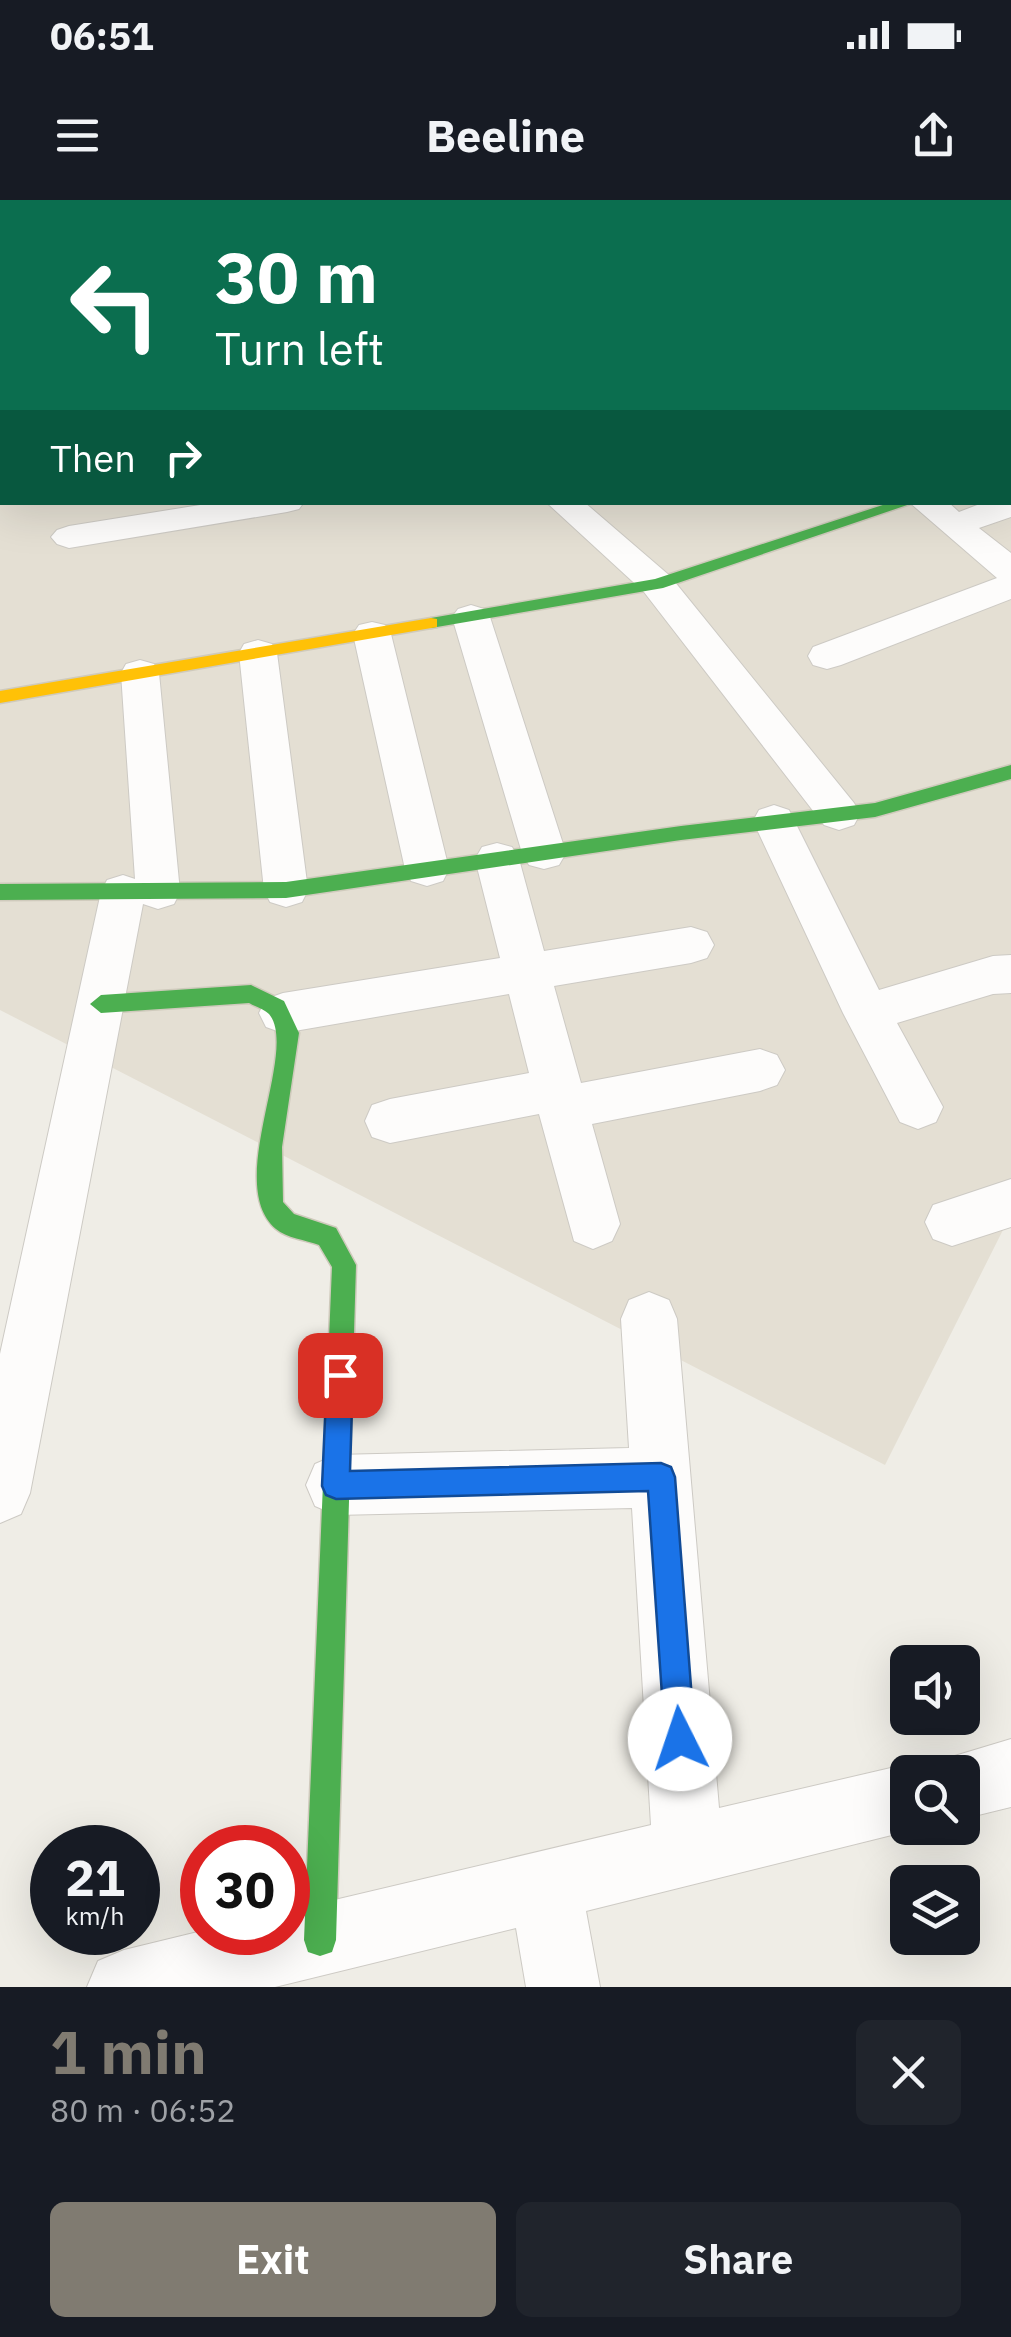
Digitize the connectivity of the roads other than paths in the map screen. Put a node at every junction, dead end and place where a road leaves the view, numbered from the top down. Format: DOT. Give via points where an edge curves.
graph roads {
  1 [pos="269,505"];
  2 [pos="566,505"];
  3 [pos="899,505"];
  4 [pos="930,505"];
  5 [pos="1011,505"];
  6 [pos="954,525"];
  7 [pos="69,537"];
  8 [pos="1011,571"];
  9 [pos="658,584"];
  10 [pos="1011,586"];
  11 [pos="471,618"];
  12 [pos="372,634"];
  13 [pos="258,654"];
  14 [pos="828,656"];
  15 [pos="140,673"];
  16 [pos="0,696"];
  17 [pos="1011,772"];
  18 [pos="838,814"];
  19 [pos="774,821"];
  20 [pos="521,856"];
  21 [pos="427,870"];
  22 [pos="286,890"];
  23 [pos="0,892"];
  24 [pos="140,892"];
  25 [pos="691,945"];
  26 [pos="528,974"];
  27 [pos="1011,974"];
  28 [pos="100,1004"];
  29 [pos="867,1012"];
  30 [pos="283,1014"];
  31 [pos="760,1070"];
  32 [pos="561,1099"];
  33 [pos="918,1107"];
  34 [pos="390,1121"];
  35 [pos="1011,1203"];
  36 [pos="952,1222"];
  37 [pos="594,1224"];
  38 [pos="650,1319"];
  39 [pos="661,1477"];
  40 [pos="336,1486"];
  41 [pos="0,1493"];
  42 [pos="1011,1773"];
  43 [pos="980,1781"];
  44 [pos="890,1802"];
  45 [pos="688,1851"];
  46 [pos="545,1885"];
  47 [pos="320,1940"];
  48 [pos="124,1987"];
  49 [pos="563,1987"];
  1 -- 7 [label="street"];
  2 -- 9 [label="street"];
  3 -- 9 [label="street"];
  4 -- 6 [label="street"];
  5 -- 6 [label="street"];
  6 -- 8 [label="street"];
  9 -- 11 [label="street"];
  9 -- 18 [label="street"];
  10 -- 14 [label="street"];
  11 -- 12 [label="street"];
  11 -- 20 [label="street"];
  12 -- 13 [label="street"];
  12 -- 21 [label="street"];
  13 -- 15 [label="street"];
  13 -- 22 [label="street"];
  15 -- 16 [label="street"];
  15 -- 24 [label="street"];
  17 -- 18 [label="street" via="876,810"];
  18 -- 19 [label="street"];
  19 -- 20 [label="street"];
  19 -- 29 [label="street"];
  20 -- 21 [label="street"];
  20 -- 26 [label="street"];
  21 -- 22 [label="street"];
  22 -- 24 [label="street"];
  23 -- 24 [label="street"];
  24 -- 28 [label="street"];
  25 -- 26 [label="street"];
  26 -- 30 [label="street"];
  26 -- 32 [label="street"];
  27 -- 29 [label="street"];
  28 -- 30 [label="street" via="250,994 270,999"];
  28 -- 41 [label="street"];
  29 -- 33 [label="street"];
  30 -- 40 [label="street" via="288,1033 268,1180 271,1208 284,1223 320,1230 336,1243 344,1265"];
  31 -- 32 [label="street"];
  32 -- 34 [label="street"];
  32 -- 37 [label="street"];
  35 -- 36 [label="street"];
  38 -- 39 [label="street"];
  39 -- 40 [label="street"];
  39 -- 45 [label="street"];
  40 -- 47 [label="street"];
  42 -- 43 [label="street"];
  44 -- 45 [label="street"];
  45 -- 46 [label="street"];
  46 -- 47 [label="street"];
  46 -- 49 [label="street"];
  47 -- 48 [label="street"];
}
